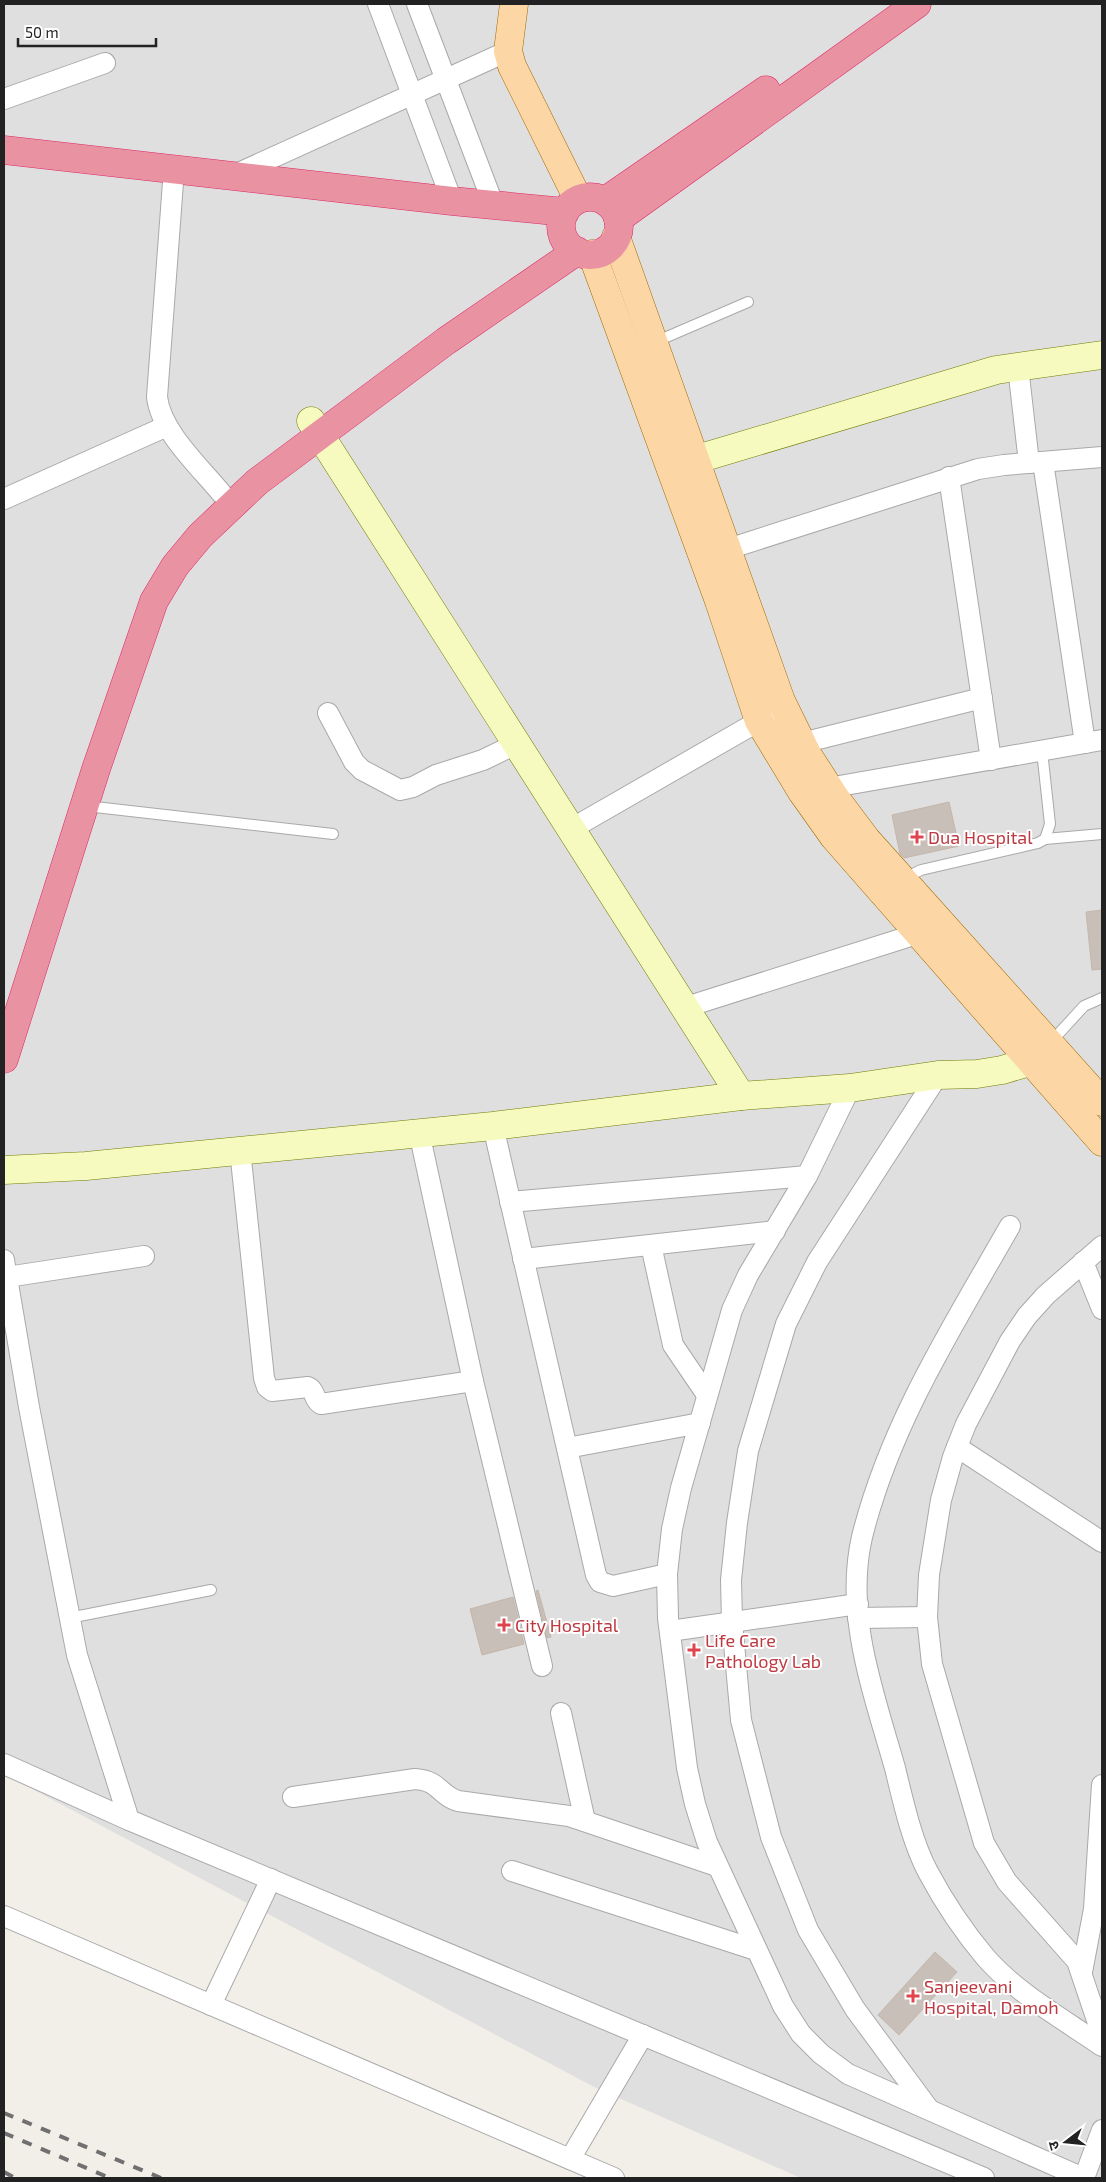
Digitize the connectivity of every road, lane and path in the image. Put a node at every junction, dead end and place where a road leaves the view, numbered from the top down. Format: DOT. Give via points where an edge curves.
graph roads {
  1 [pos="378,4"];
  2 [pos="417,4"];
  3 [pos="514,4"];
  4 [pos="890,4"];
  5 [pos="917,4"];
  6 [pos="508,51"];
  7 [pos="824,61"];
  8 [pos="105,64"];
  9 [pos="447,79"];
  10 [pos="413,94"];
  11 [pos="4,99"];
  12 [pos="4,150"];
  13 [pos="174,169"];
  14 [pos="232,176"];
  15 [pos="452,201"];
  16 [pos="571,205"];
  17 [pos="494,206"];
  18 [pos="613,219"];
  19 [pos="578,248"];
  20 [pos="748,302"];
  21 [pos="655,342"];
  22 [pos="1102,354"];
  23 [pos="1018,367"];
  24 [pos="167,426"];
  25 [pos="315,428"];
  26 [pos="1102,457"];
  27 [pos="696,460"];
  28 [pos="1036,462"];
  29 [pos="669,468"];
  30 [pos="949,477"];
  31 [pos="222,494"];
  32 [pos="4,499"];
  33 [pos="728,549"];
  34 [pos="731,596"];
  35 [pos="982,698"];
  36 [pos="786,711"];
  37 [pos="328,713"];
  38 [pos="759,721"];
  39 [pos="1093,742"];
  40 [pos="518,743"];
  41 [pos="802,743"];
  42 [pos="1042,750"];
  43 [pos="991,760"];
  44 [pos="818,793"];
  45 [pos="79,805"];
  46 [pos="571,829"];
  47 [pos="333,834"];
  48 [pos="1102,834"];
  49 [pos="1045,839"];
  50 [pos="894,888"];
  51 [pos="930,927"];
  52 [pos="1102,998"];
  53 [pos="683,1008"];
  54 [pos="4,1019"];
  55 [pos="1049,1044"];
  56 [pos="4,1059"];
  57 [pos="1029,1062"];
  58 [pos="938,1076"];
  59 [pos="850,1088"];
  60 [pos="741,1096"];
  61 [pos="1102,1102"];
  62 [pos="493,1126"];
  63 [pos="419,1132"];
  64 [pos="1102,1142"];
  65 [pos="240,1150"];
  66 [pos="4,1170"];
  67 [pos="808,1176"];
  68 [pos="510,1202"];
  69 [pos="1010,1226"];
  70 [pos="775,1231"];
  71 [pos="651,1245"];
  72 [pos="1102,1246"];
  73 [pos="144,1256"];
  74 [pos="523,1259"];
  75 [pos="1083,1262"];
  76 [pos="5,1269"];
  77 [pos="1102,1309"];
  78 [pos="473,1381"];
  79 [pos="707,1395"];
  80 [pos="700,1423"];
  81 [pos="957,1446"];
  82 [pos="567,1448"];
  83 [pos="1102,1542"];
  84 [pos="667,1574"];
  85 [pos="211,1590"];
  86 [pos="858,1611"];
  87 [pos="927,1617"];
  88 [pos="69,1618"];
  89 [pos="732,1622"];
  90 [pos="670,1631"];
  91 [pos="542,1666"];
  92 [pos="561,1713"];
  93 [pos="4,1764"];
  94 [pos="1102,1785"];
  95 [pos="293,1797"];
  96 [pos="129,1820"];
  97 [pos="585,1821"];
  98 [pos="717,1866"];
  99 [pos="512,1871"];
  100 [pos="271,1879"];
  101 [pos="4,1916"];
  102 [pos="756,1950"];
  103 [pos="1082,1972"];
  104 [pos="211,2005"];
  105 [pos="643,2035"];
  106 [pos="1102,2036"];
  107 [pos="930,2110"];
  108 [pos="1102,2130"];
  109 [pos="570,2159"];
  110 [pos="614,2178"];
  111 [pos="984,2178"];
  112 [pos="1084,2178"];
  1 -- 10 [label="street"];
  2 -- 9 [label="street"];
  3 -- 6 [label="main road"];
  4 -- 7 [label="highway"];
  5 -- 7 [label="highway"];
  6 -- 9 [label="street"];
  6 -- 16 [label="main road"];
  7 -- 18 [label="highway"];
  8 -- 11 [label="street"];
  9 -- 10 [label="street"];
  9 -- 17 [label="street"];
  10 -- 14 [label="street"];
  10 -- 15 [label="street"];
  12 -- 13 [label="highway"];
  13 -- 14 [label="highway"];
  13 -- 24 [label="street" via="157,397"];
  14 -- 15 [label="highway"];
  15 -- 17 [label="highway"];
  16 -- 17 [label="highway"];
  16 -- 18 [label="highway" via="596,197"];
  16 -- 19 [label="highway" via="562,220"];
  18 -- 19 [label="highway" via="606,249"];
  18 -- 21 [label="main road"];
  19 -- 25 [label="highway" via="435,328"];
  19 -- 29 [label="main road"];
  20 -- 21 [label="lane"];
  21 -- 27 [label="main road"];
  22 -- 23 [label="street"];
  23 -- 27 [label="street" via="996,370"];
  23 -- 28 [label="street"];
  24 -- 31 [label="street"];
  24 -- 32 [label="street"];
  25 -- 31 [label="highway" via="248,470"];
  25 -- 40 [label="street"];
  25 -- 45 [label="highway" via="186,551 164,583"];
  26 -- 28 [label="street"];
  27 -- 29 [label="street"];
  27 -- 33 [label="main road"];
  28 -- 30 [label="street" via="996,466"];
  28 -- 39 [label="street"];
  29 -- 34 [label="main road"];
  30 -- 33 [label="street"];
  30 -- 35 [label="street"];
  31 -- 45 [label="highway" via="195,518 158,559 147,577"];
  33 -- 34 [label="main road"];
  34 -- 36 [label="main road"];
  34 -- 38 [label="main road"];
  35 -- 41 [label="street"];
  35 -- 43 [label="street"];
  36 -- 38 [label="street"];
  36 -- 41 [label="main road"];
  37 -- 40 [label="street" via="354,762 362,770 400,790 483,760"];
  38 -- 44 [label="main road"];
  38 -- 46 [label="street"];
  39 -- 42 [label="street"];
  40 -- 46 [label="street"];
  41 -- 44 [label="main road"];
  42 -- 43 [label="street"];
  42 -- 49 [label="lane" via="1050,824"];
  43 -- 44 [label="street"];
  44 -- 50 [label="main road" via="834,837"];
  45 -- 47 [label="lane"];
  45 -- 54 [label="highway"];
  45 -- 56 [label="highway"];
  46 -- 53 [label="street"];
  48 -- 49 [label="lane"];
  49 -- 50 [label="lane" via="921,870"];
  50 -- 51 [label="main road"];
  51 -- 53 [label="street"];
  51 -- 55 [label="main road"];
  51 -- 57 [label="main road"];
  52 -- 55 [label="lane" via="1084,1006"];
  53 -- 60 [label="street"];
  55 -- 57 [label="street"];
  55 -- 61 [label="main road"];
  57 -- 58 [label="street" via="985,1073"];
  57 -- 64 [label="main road"];
  58 -- 59 [label="street"];
  58 -- 89 [label="street" via="817,1262 786,1324 748,1451 732,1571"];
  59 -- 60 [label="street"];
  59 -- 67 [label="street"];
  60 -- 62 [label="street"];
  62 -- 63 [label="street"];
  62 -- 68 [label="street"];
  63 -- 65 [label="street"];
  63 -- 78 [label="street"];
  65 -- 66 [label="street" via="86,1166"];
  65 -- 78 [label="street" via="267,1387 272,1391 308,1388 320,1404"];
  67 -- 68 [label="street"];
  67 -- 70 [label="street"];
  68 -- 74 [label="street"];
  69 -- 86 [label="street" via="923,1378 901,1426 862,1539 857,1580"];
  70 -- 71 [label="street"];
  70 -- 79 [label="street" via="748,1275 732,1310"];
  71 -- 74 [label="street"];
  71 -- 79 [label="street" via="673,1345"];
  72 -- 75 [label="street"];
  73 -- 76 [label="street"];
  74 -- 82 [label="street"];
  75 -- 77 [label="street"];
  75 -- 81 [label="street" via="1027,1316 1001,1357"];
  76 -- 88 [label="street"];
  78 -- 91 [label="street"];
  79 -- 80 [label="street"];
  80 -- 82 [label="street"];
  80 -- 84 [label="street" via="672,1529"];
  81 -- 83 [label="street"];
  81 -- 87 [label="street" via="934,1537"];
  82 -- 84 [label="street" via="600,1582 613,1586"];
  84 -- 90 [label="street"];
  85 -- 88 [label="lane"];
  86 -- 87 [label="street"];
  86 -- 89 [label="street"];
  86 -- 106 [label="street" via="869,1674 906,1812 926,1870 958,1921 1012,1984"];
  87 -- 103 [label="street" via="932,1664 984,1843 1007,1882 1070,1951"];
  88 -- 96 [label="street" via="76,1655"];
  89 -- 90 [label="street"];
  89 -- 107 [label="street" via="741,1720 771,1837 808,1930 855,2009"];
  90 -- 98 [label="street" via="687,1768 695,1804"];
  92 -- 97 [label="street"];
  93 -- 96 [label="street"];
  94 -- 103 [label="street" via="1094,1909"];
  95 -- 97 [label="street" via="415,1779 428,1780 458,1802 559,1813"];
  96 -- 100 [label="street"];
  97 -- 98 [label="street"];
  98 -- 102 [label="street"];
  99 -- 102 [label="street"];
  100 -- 104 [label="street"];
  100 -- 105 [label="street"];
  101 -- 104 [label="street"];
  102 -- 107 [label="street" via="783,2006 821,2054 848,2074"];
  103 -- 106 [label="street"];
  104 -- 109 [label="street"];
  105 -- 109 [label="street"];
  105 -- 111 [label="street"];
  107 -- 112 [label="street"];
  108 -- 112 [label="street"];
  109 -- 110 [label="street"];
}
